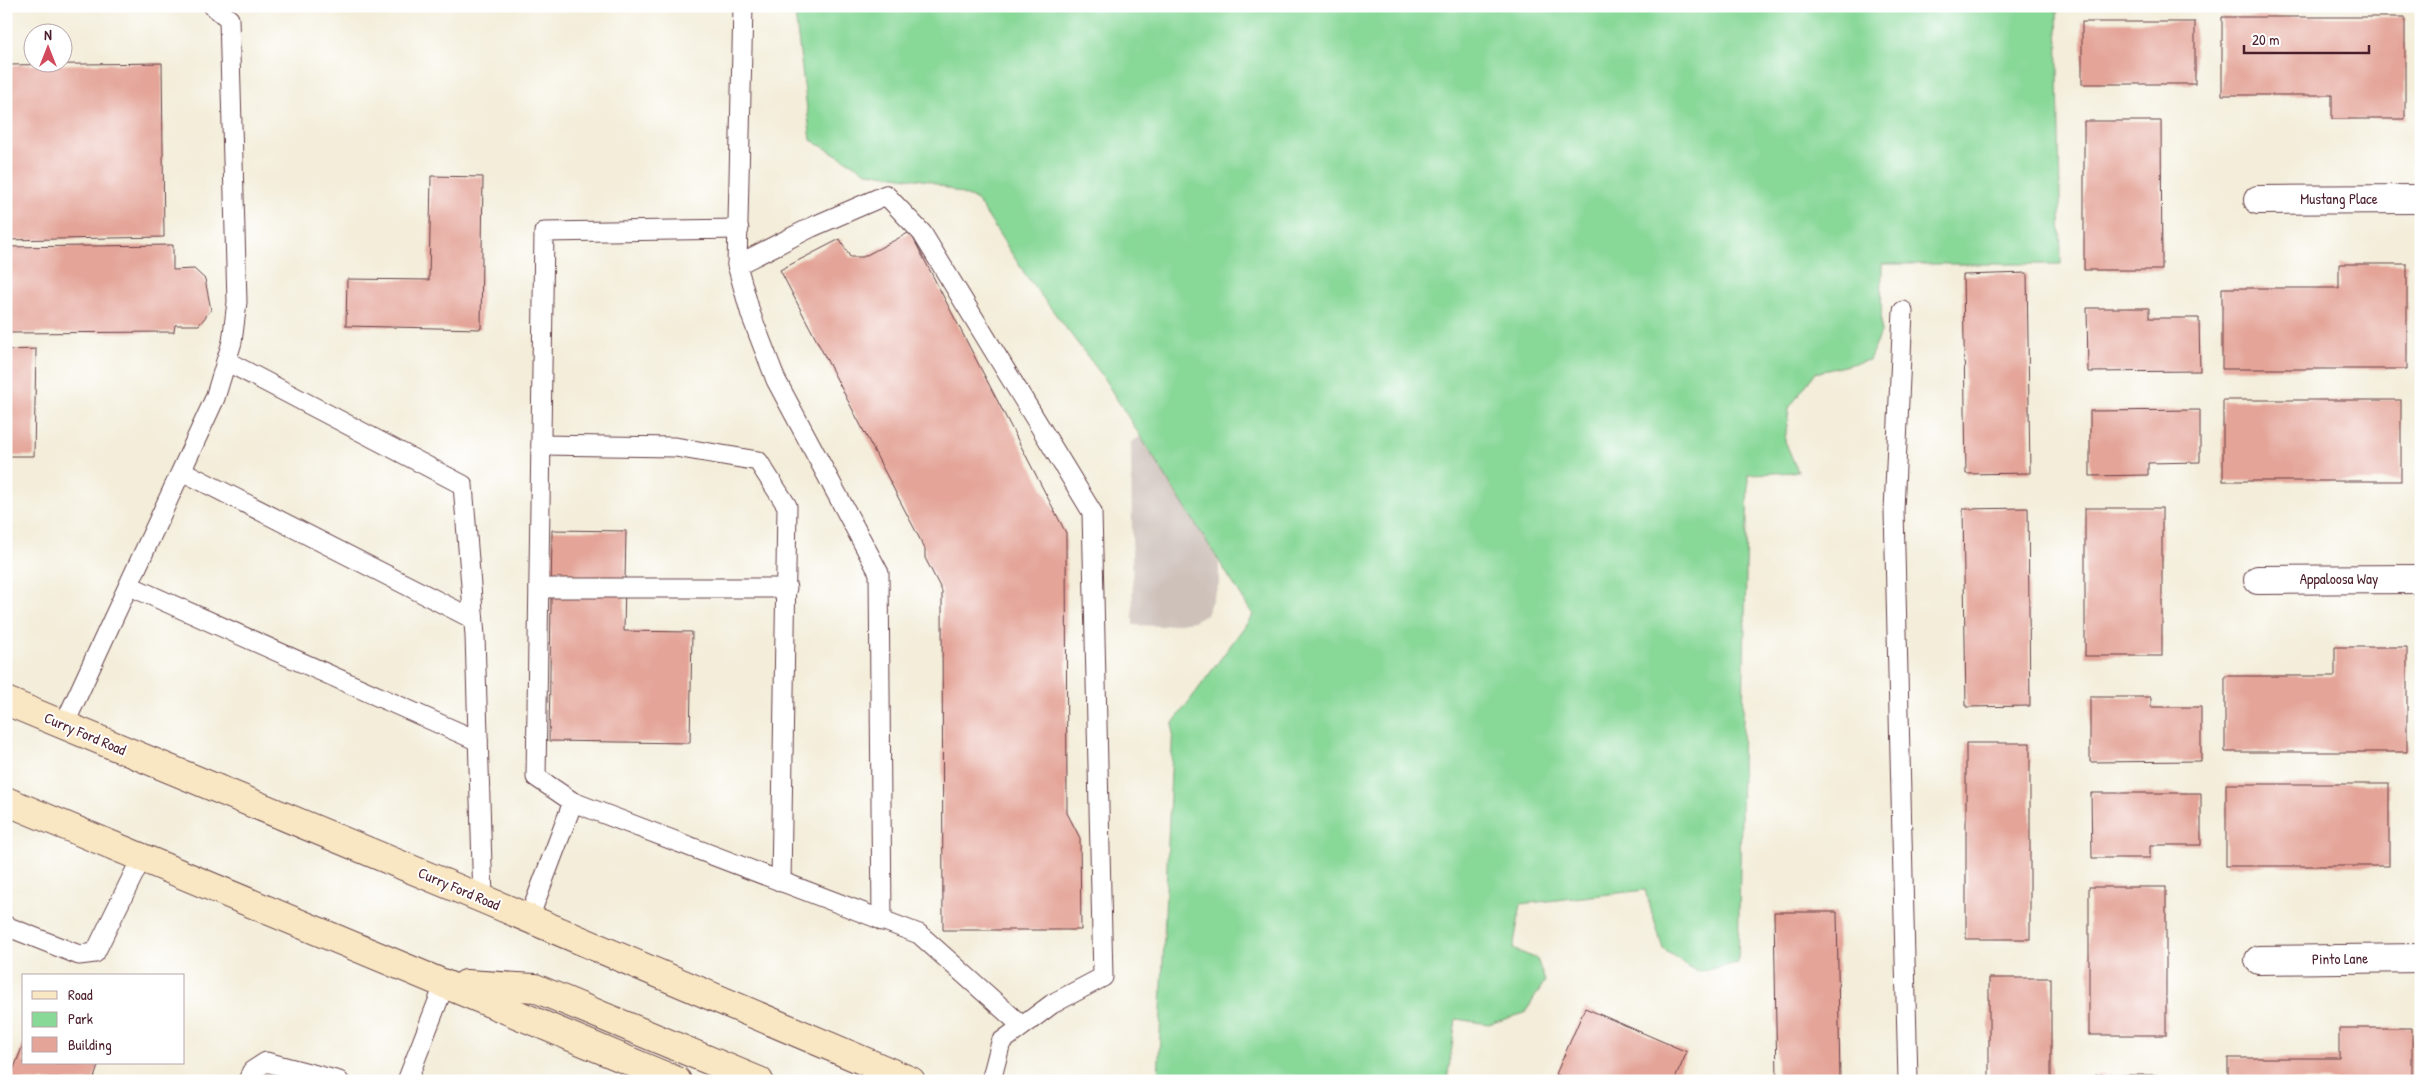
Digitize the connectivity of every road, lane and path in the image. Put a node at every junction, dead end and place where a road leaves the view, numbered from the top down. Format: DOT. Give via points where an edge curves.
graph roads {
  1 [pos="214,6"];
  2 [pos="743,6"];
  3 [pos="2421,199"];
  4 [pos="2258,200"];
  5 [pos="739,229"];
  6 [pos="737,265"];
  7 [pos="1903,311"];
  8 [pos="226,361"];
  9 [pos="541,446"];
  10 [pos="182,471"];
  11 [pos="2421,578"];
  12 [pos="2258,580"];
  13 [pos="787,585"];
  14 [pos="130,586"];
  15 [pos="539,588"];
  16 [pos="474,619"];
  17 [pos="6,701"];
  18 [pos="64,725"];
  19 [pos="478,742"];
  20 [pos="6,801"];
  21 [pos="573,802"];
  22 [pos="142,857"];
  23 [pos="781,882"];
  24 [pos="483,899"];
  25 [pos="529,918"];
  26 [pos="882,921"];
  27 [pos="6,926"];
  28 [pos="2421,958"];
  29 [pos="2260,960"];
  30 [pos="445,983"];
  31 [pos="1022,1026"];
  32 [pos="248,1081"];
  33 [pos="339,1081"];
  34 [pos="407,1081"];
  35 [pos="677,1081"];
  36 [pos="759,1081"];
  37 [pos="911,1081"];
  38 [pos="991,1081"];
  39 [pos="1908,1081"];
  1 -- 8 [label="lane" via="229,20 237,302"];
  2 -- 5 [label="lane"];
  3 -- 4 [label="street, Mustang Place"];
  5 -- 6 [label="lane"];
  5 -- 9 [label="lane" via="544,232"];
  6 -- 26 [label="lane" via="751,315 776,380 879,573"];
  6 -- 31 [label="lane" via="812,227 886,195 922,233 1092,512 1103,977 1052,1004"];
  7 -- 39 [label="lane" via="1894,510"];
  8 -- 10 [label="lane" via="215,398"];
  8 -- 16 [label="lane" via="462,485"];
  9 -- 13 [label="lane" via="675,447 758,461 788,506"];
  9 -- 15 [label="lane"];
  10 -- 14 [label="lane"];
  10 -- 16 [label="lane"];
  11 -- 12 [label="street, Appaloosa Way"];
  13 -- 15 [label="lane"];
  13 -- 23 [label="lane"];
  14 -- 18 [label="lane"];
  14 -- 19 [label="lane"];
  15 -- 21 [label="lane" via="536,777"];
  16 -- 19 [label="lane"];
  17 -- 18 [label="main road, Curry Ford Road"];
  18 -- 24 [label="main road, Curry Ford Road"];
  19 -- 24 [label="lane"];
  20 -- 22 [label="main road"];
  21 -- 23 [label="lane"];
  21 -- 25 [label="lane"];
  22 -- 27 [label="lane" via="95,953 79,955"];
  22 -- 30 [label="main road"];
  23 -- 26 [label="lane"];
  24 -- 25 [label="main road, Curry Ford Road"];
  25 -- 37 [label="main road, Curry Ford Road"];
  26 -- 31 [label="lane" via="919,934"];
  28 -- 29 [label="street, Pinto Lane"];
  30 -- 34 [label="lane"];
  30 -- 35 [label="main road"];
  30 -- 36 [label="main road" via="535,988"];
  31 -- 38 [label="lane" via="1001,1042"];
  32 -- 33 [label="lane" via="252,1071 266,1062"];
}
